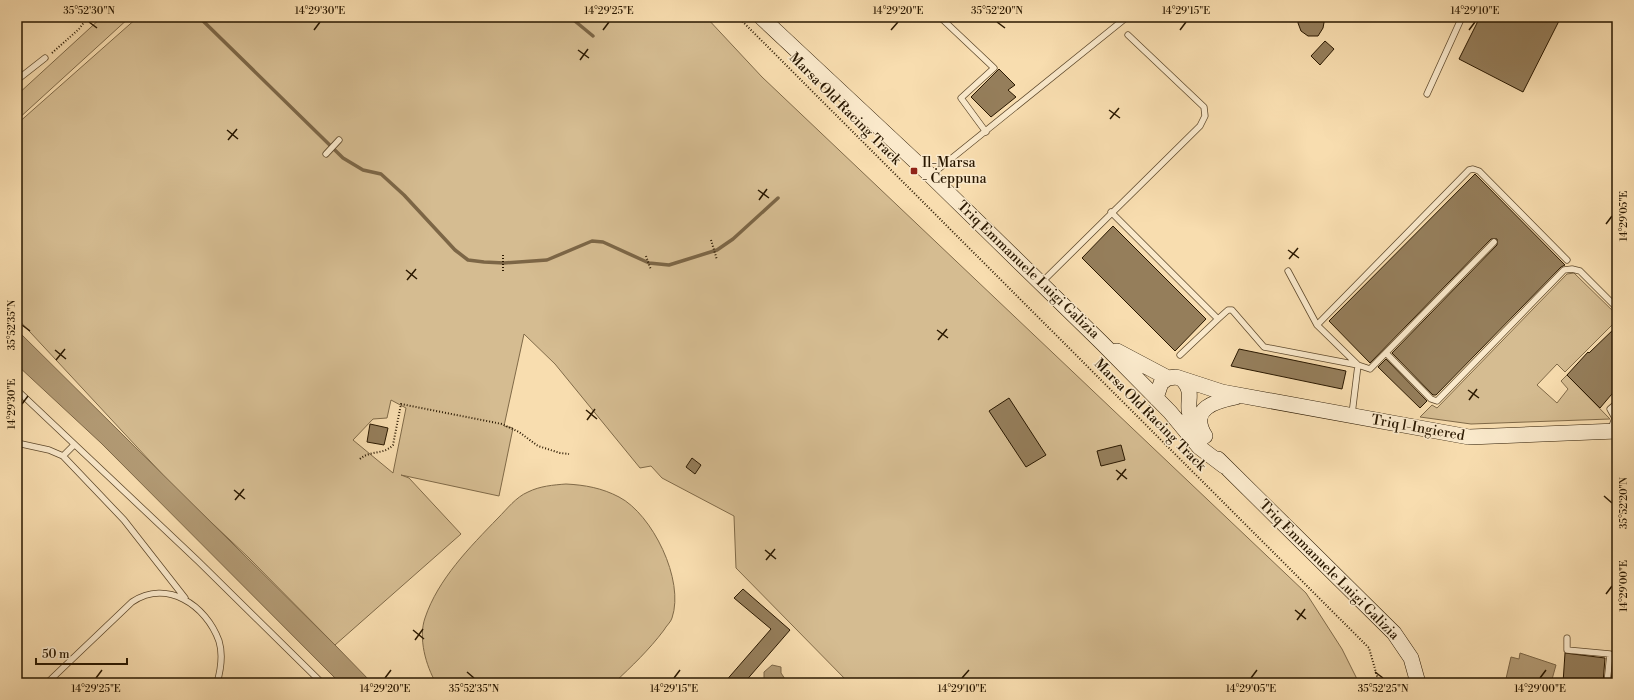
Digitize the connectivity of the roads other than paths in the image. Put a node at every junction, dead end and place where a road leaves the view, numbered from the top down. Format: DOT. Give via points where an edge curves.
graph roads {
  1 [pos="760,17"];
  2 [pos="940,17"];
  3 [pos="1127,17"];
  4 [pos="1462,17"];
  5 [pos="1128,35"];
  6 [pos="45,58"];
  7 [pos="17,80"];
  8 [pos="1427,94"];
  9 [pos="986,132"];
  10 [pos="339,140"];
  11 [pos="326,154"];
  12 [pos="930,175"];
  13 [pos="1111,212"];
  14 [pos="1494,242"];
  15 [pos="1567,260"];
  16 [pos="1288,271"];
  17 [pos="1041,284"];
  18 [pos="1617,308"];
  19 [pos="1218,319"];
  20 [pos="1317,325"];
  21 [pos="1102,343"];
  22 [pos="1387,354"];
  23 [pos="1180,355"];
  24 [pos="1358,365"];
  25 [pos="1168,378"];
  26 [pos="1183,380"];
  27 [pos="17,390"];
  28 [pos="1222,392"];
  29 [pos="1248,395"];
  30 [pos="1156,398"];
  31 [pos="1617,403"];
  32 [pos="1182,406"];
  33 [pos="1351,416"];
  34 [pos="1614,432"];
  35 [pos="17,443"];
  36 [pos="74,445"];
  37 [pos="64,456"];
  38 [pos="1224,466"];
  39 [pos="1253,493"];
  40 [pos="185,599"];
  41 [pos="1567,638"];
  42 [pos="54,677"];
  43 [pos="47,683"];
  44 [pos="59,683"];
  45 [pos="217,683"];
  46 [pos="322,683"];
  47 [pos="1418,683"];
  48 [pos="1607,683"];
  1 -- 12 [label="main road, Triq Emmanuele Luigi Galizia"];
  2 -- 9 [label="lane" via="994,68 961,98"];
  3 -- 9 [label="lane"];
  4 -- 8 [label="lane"];
  5 -- 13 [label="lane" via="1204,107 1205,116 1200,126"];
  6 -- 7 [label="lane"];
  9 -- 12 [label="lane"];
  10 -- 11 [label="lane"];
  12 -- 17 [label="main road, Triq Emmanuele Luigi Galizia"];
  13 -- 17 [label="lane"];
  13 -- 19 [label="lane"];
  14 -- 22 [label="lane"];
  15 -- 20 [label="lane" via="1479,171 1469,170"];
  16 -- 20 [label="lane"];
  17 -- 21 [label="main road, Triq Emmanuele Luigi Galizia"];
  18 -- 22 [label="lane" via="1580,271 1564,270 1437,400 1431,399"];
  19 -- 23 [label="lane"];
  19 -- 24 [label="lane" via="1228,310 1232,310 1264,347"];
  20 -- 24 [label="lane"];
  21 -- 25 [label="main road, Triq Emmanuele Luigi Galizia"];
  21 -- 30 [label="main road, Triq Emmanuele Luigi Galizia"];
  22 -- 24 [label="lane" via="1370,369"];
  24 -- 33 [label="lane"];
  25 -- 26 [label="main road" via="1176,377"];
  25 -- 30 [label="main road" via="1158,388"];
  26 -- 28 [label="main road, Triq l-Ingiered"];
  26 -- 32 [label="main road" via="1188,387"];
  27 -- 36 [label="lane"];
  28 -- 29 [label="main road, Triq l-Ingiered"];
  28 -- 32 [label="main road, Triq l-Ingiered"];
  29 -- 33 [label="main road, Triq l-Ingiered"];
  29 -- 39 [label="main road" via="1216,401 1204,408 1200,421 1203,434"];
  30 -- 32 [label="main road, Triq Emmanuele Luigi Galizia"];
  31 -- 34 [label="lane" via="1610,409 1615,418"];
  32 -- 38 [label="main road, Triq Emmanuele Luigi Galizia" via="1205,446"];
  32 -- 38 [label="main road, Triq Emmanuele Luigi Galizia" via="1199,448"];
  33 -- 34 [label="main road, Triq l-Ingiered" via="1469,437"];
  35 -- 37 [label="lane"];
  36 -- 37 [label="lane"];
  36 -- 46 [label="lane" via="198,561"];
  37 -- 40 [label="lane" via="124,520"];
  38 -- 39 [label="main road, Triq Emmanuele Luigi Galizia"];
  39 -- 47 [label="main road, Triq Emmanuele Luigi Galizia" via="1394,633 1411,658"];
  40 -- 42 [label="lane" via="164,593 140,597"];
  40 -- 45 [label="lane" via="204,617 219,641 222,661"];
  41 -- 48 [label="lane" via="1567,650 1610,654"];
  42 -- 43 [label="lane"];
  42 -- 44 [label="lane"];
}
